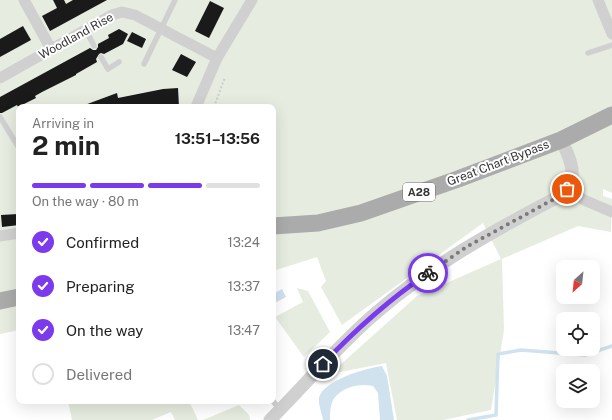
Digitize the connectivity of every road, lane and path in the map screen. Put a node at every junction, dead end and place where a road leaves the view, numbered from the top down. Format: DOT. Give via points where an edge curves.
graph roads {
  1 [pos="24,0"];
  2 [pos="175,0"];
  3 [pos="252,0"];
  4 [pos="598,0"];
  5 [pos="161,28"];
  6 [pos="86,30"];
  7 [pos="612,34"];
  8 [pos="612,45"];
  9 [pos="94,46"];
  10 [pos="52,49"];
  11 [pos="588,53"];
  12 [pos="100,56"];
  13 [pos="217,58"];
  14 [pos="119,62"];
  15 [pos="144,64"];
  16 [pos="225,77"];
  17 [pos="0,78"];
  18 [pos="197,104"];
  19 [pos="215,104"];
  20 [pos="612,115"];
  21 [pos="0,117"];
  22 [pos="561,140"];
  23 [pos="16,143"];
  24 [pos="567,189"];
  25 [pos="612,212"];
  26 [pos="276,226"];
  27 [pos="16,233"];
  28 [pos="0,236"];
  29 [pos="16,298"];
  30 [pos="0,301"];
  31 [pos="277,406"];
  32 [pos="270,420"];
  1 -- 10 [label="street"];
  2 -- 5 [label="lane"];
  3 -- 13 [label="street"];
  4 -- 7 [label="street"];
  5 -- 6 [label="street, Woodland Rise" via="135,15 122,12"];
  5 -- 13 [label="street, Woodland Rise"];
  5 -- 15 [label="lane"];
  6 -- 9 [label="lane"];
  6 -- 10 [label="street, Woodland Rise"];
  8 -- 11 [label="lane"];
  10 -- 17 [label="street, Woodland Rise"];
  12 -- 14 [label="lane" via="108,69"];
  13 -- 18 [label="street"];
  16 -- 19 [label="path"];
  20 -- 22 [label="main road, A28"];
  21 -- 23 [label="lane"];
  22 -- 24 [label="street" via="570,158 572,171"];
  22 -- 26 [label="main road, Great Chart Bypass / A28" via="361,213 318,223"];
  24 -- 25 [label="street" via="584,200"];
  24 -- 31 [label="street" via="556,198 468,246 407,288 345,341"];
  27 -- 28 [label="street"];
  29 -- 30 [label="main road"];
  31 -- 32 [label="street"];
}
